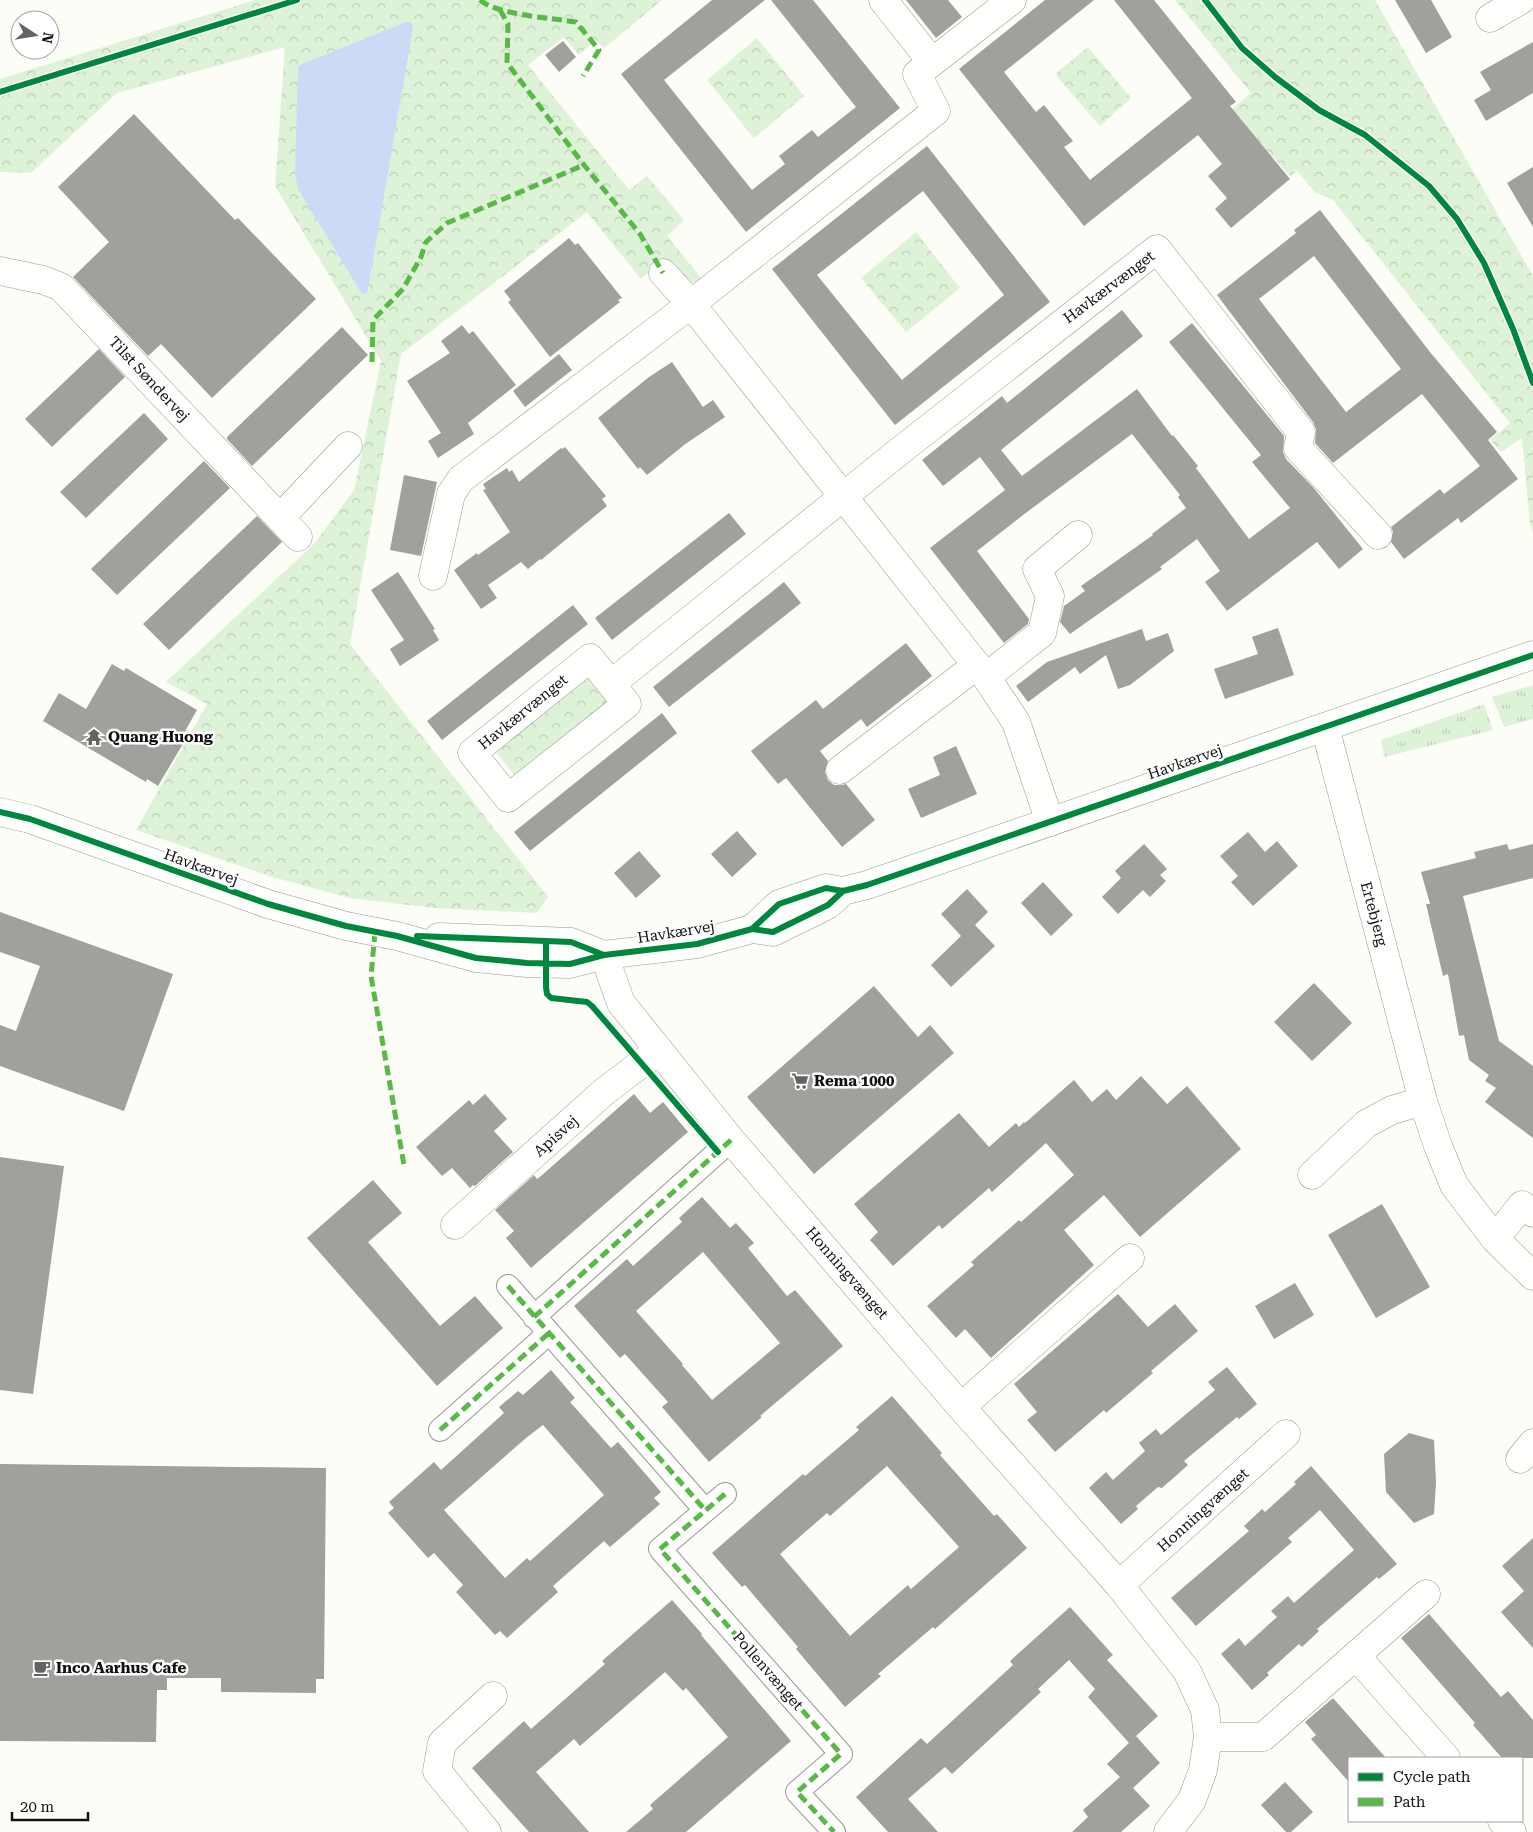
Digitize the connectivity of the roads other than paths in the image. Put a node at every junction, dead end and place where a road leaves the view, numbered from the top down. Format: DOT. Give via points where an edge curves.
graph roads {
  1 [pos="883,0"];
  2 [pos="1012,0"];
  3 [pos="932,62"];
  4 [pos="0,271"];
  5 [pos="663,273"];
  6 [pos="691,304"];
  7 [pos="348,446"];
  8 [pos="844,496"];
  9 [pos="1078,535"];
  10 [pos="1378,535"];
  11 [pos="433,576"];
  12 [pos="1533,655"];
  13 [pos="982,671"];
  14 [pos="611,684"];
  15 [pos="1325,728"];
  16 [pos="840,770"];
  17 [pos="0,802"];
  18 [pos="0,812"];
  19 [pos="30,819"];
  20 [pos="1050,822"];
  21 [pos="604,955"];
  22 [pos="659,1050"];
  23 [pos="1423,1101"];
  24 [pos="731,1140"];
  25 [pos="1312,1175"];
  26 [pos="1533,1213"];
  27 [pos="455,1225"];
  28 [pos="1495,1239"];
  29 [pos="1130,1258"];
  30 [pos="1533,1276"];
  31 [pos="508,1286"];
  32 [pos="542,1325"];
  33 [pos="961,1407"];
  34 [pos="440,1430"];
  35 [pos="1286,1434"];
  36 [pos="724,1494"];
  37 [pos="705,1510"];
  38 [pos="1119,1585"];
  39 [pos="1426,1594"];
  40 [pos="1356,1656"];
  41 [pos="493,1696"];
  42 [pos="1208,1737"];
  43 [pos="1445,1757"];
  44 [pos="1503,1822"];
  45 [pos="487,1832"];
  46 [pos="834,1832"];
  47 [pos="1168,1832"];
  48 [pos="1512,1832"];
  1 -- 3 [label="street"];
  2 -- 3 [label="street"];
  3 -- 6 [label="street" via="917,74 936,111"];
  4 -- 7 [label="street, Tilst Søndervej" via="61,287 289,527"];
  5 -- 6 [label="street"];
  6 -- 8 [label="street"];
  6 -- 11 [label="street" via="461,479 451,494"];
  8 -- 10 [label="street, Havkærvænget" via="1157,249 1301,432 1298,448"];
  8 -- 13 [label="street"];
  8 -- 14 [label="street, Havkærvænget"];
  9 -- 13 [label="street" via="1037,569 1050,596 1042,633"];
  12 -- 15 [label="street, Havkærvej"];
  13 -- 16 [label="street"];
  13 -- 20 [label="street" via="1016,722"];
  14 -- 14 [label="street, Havkærvænget" via="627,704 508,798 472,753 590,658"];
  15 -- 20 [label="street, Havkærvej"];
  15 -- 23 [label="street, Ertebjerg"];
  17 -- 19 [label="street, Havkærvej"];
  18 -- 19 [label="street, Havkærvej"];
  19 -- 21 [label="street, Havkærvej" via="268,904 476,958 570,964"];
  20 -- 21 [label="street, Havkærvej" via="843,891 828,905 773,932 752,929 697,944"];
  21 -- 22 [label="street, Honningvænget" via="621,1003"];
  22 -- 24 [label="street, Honningvænget"];
  22 -- 27 [label="street, Apisvej" via="605,1091"];
  23 -- 25 [label="street" via="1392,1110 1366,1124"];
  23 -- 28 [label="street, Ertebjerg" via="1454,1184"];
  24 -- 32 [label="street"];
  24 -- 33 [label="street, Honningvænget"];
  26 -- 28 [label="street" via="1522,1205"];
  28 -- 30 [label="street, Ertebjerg"];
  29 -- 33 [label="street"];
  31 -- 32 [label="street"];
  32 -- 34 [label="street"];
  32 -- 37 [label="street"];
  33 -- 38 [label="street, Honningvænget"];
  35 -- 38 [label="street, Honningvænget"];
  36 -- 37 [label="street, Pollenvænget"];
  37 -- 46 [label="street, Pollenvænget" via="660,1549 841,1754 797,1792"];
  38 -- 42 [label="street, Honningvænget" via="1187,1671 1205,1710"];
  39 -- 40 [label="street"];
  40 -- 42 [label="street" via="1263,1736"];
  40 -- 43 [label="street"];
  41 -- 45 [label="street" via="442,1743 437,1771"];
  42 -- 47 [label="street, Honningvænget" via="1203,1770 1192,1800"];
  44 -- 48 [label="street"];
}
